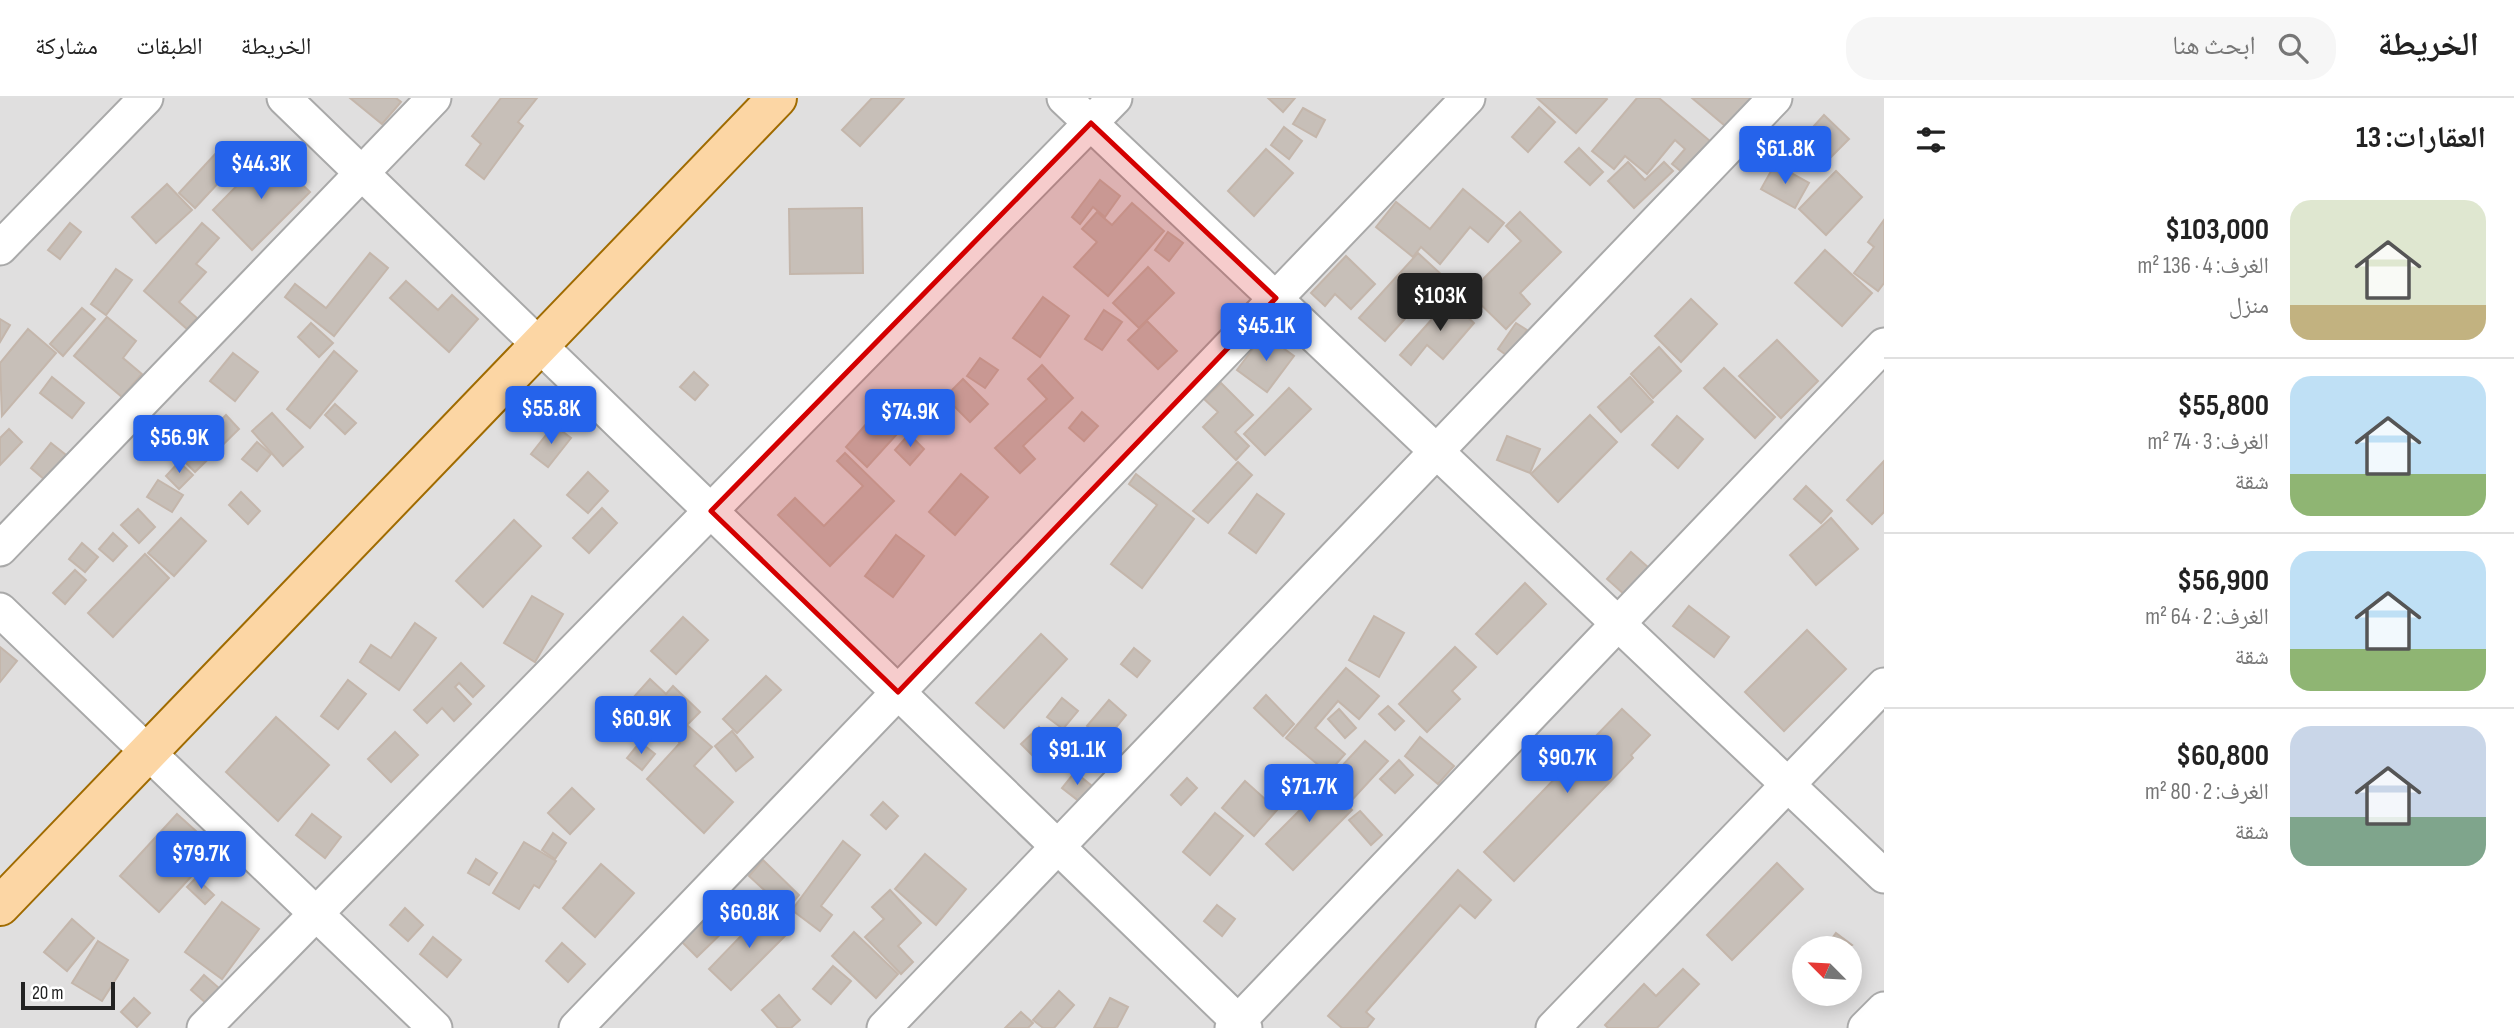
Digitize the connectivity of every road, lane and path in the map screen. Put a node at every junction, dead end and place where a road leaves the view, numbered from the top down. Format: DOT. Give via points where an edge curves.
graph roads {
  1 [pos="146,98"];
  2 [pos="284,98"];
  3 [pos="434,98"];
  4 [pos="777,98"];
  5 [pos="1065,98"];
  6 [pos="1115,98"];
  7 [pos="1468,98"];
  8 [pos="1775,98"];
  9 [pos="1091,123"];
  10 [pos="361,173"];
  11 [pos="0,248"];
  12 [pos="1276,298"];
  13 [pos="540,345"];
  14 [pos="1884,345"];
  15 [pos="1437,452"];
  16 [pos="711,511"];
  17 [pos="0,549"];
  18 [pos="0,610"];
  19 [pos="1618,624"];
  20 [pos="1884,685"];
  21 [pos="898,692"];
  22 [pos="147,753"];
  23 [pos="1788,785"];
  24 [pos="1058,847"];
  25 [pos="1884,876"];
  26 [pos="0,906"];
  27 [pos="316,915"];
  28 [pos="1884,1009"];
  29 [pos="1238,1026"];
  30 [pos="204,1028"];
  31 [pos="435,1028"];
  32 [pos="576,1028"];
  33 [pos="884,1028"];
  34 [pos="1553,1028"];
  35 [pos="1866,1028"];
  1 -- 11 [label="street"];
  2 -- 10 [label="street"];
  3 -- 10 [label="street"];
  4 -- 13 [label="main road"];
  5 -- 9 [label="street"];
  6 -- 9 [label="street"];
  7 -- 12 [label="street"];
  8 -- 15 [label="street"];
  9 -- 12 [label="street"];
  9 -- 16 [label="street"];
  10 -- 13 [label="street"];
  10 -- 17 [label="street"];
  12 -- 15 [label="street"];
  12 -- 21 [label="street"];
  13 -- 16 [label="street"];
  13 -- 22 [label="main road"];
  14 -- 19 [label="street"];
  15 -- 19 [label="street"];
  15 -- 24 [label="street"];
  16 -- 21 [label="street"];
  16 -- 27 [label="street"];
  18 -- 22 [label="street"];
  19 -- 23 [label="street"];
  19 -- 29 [label="street"];
  20 -- 23 [label="street"];
  21 -- 24 [label="street"];
  21 -- 32 [label="street"];
  22 -- 26 [label="main road"];
  22 -- 27 [label="street"];
  23 -- 25 [label="street"];
  23 -- 34 [label="street"];
  24 -- 29 [label="street"];
  24 -- 33 [label="street"];
  27 -- 30 [label="street"];
  27 -- 31 [label="street"];
  28 -- 35 [label="street"];
}
